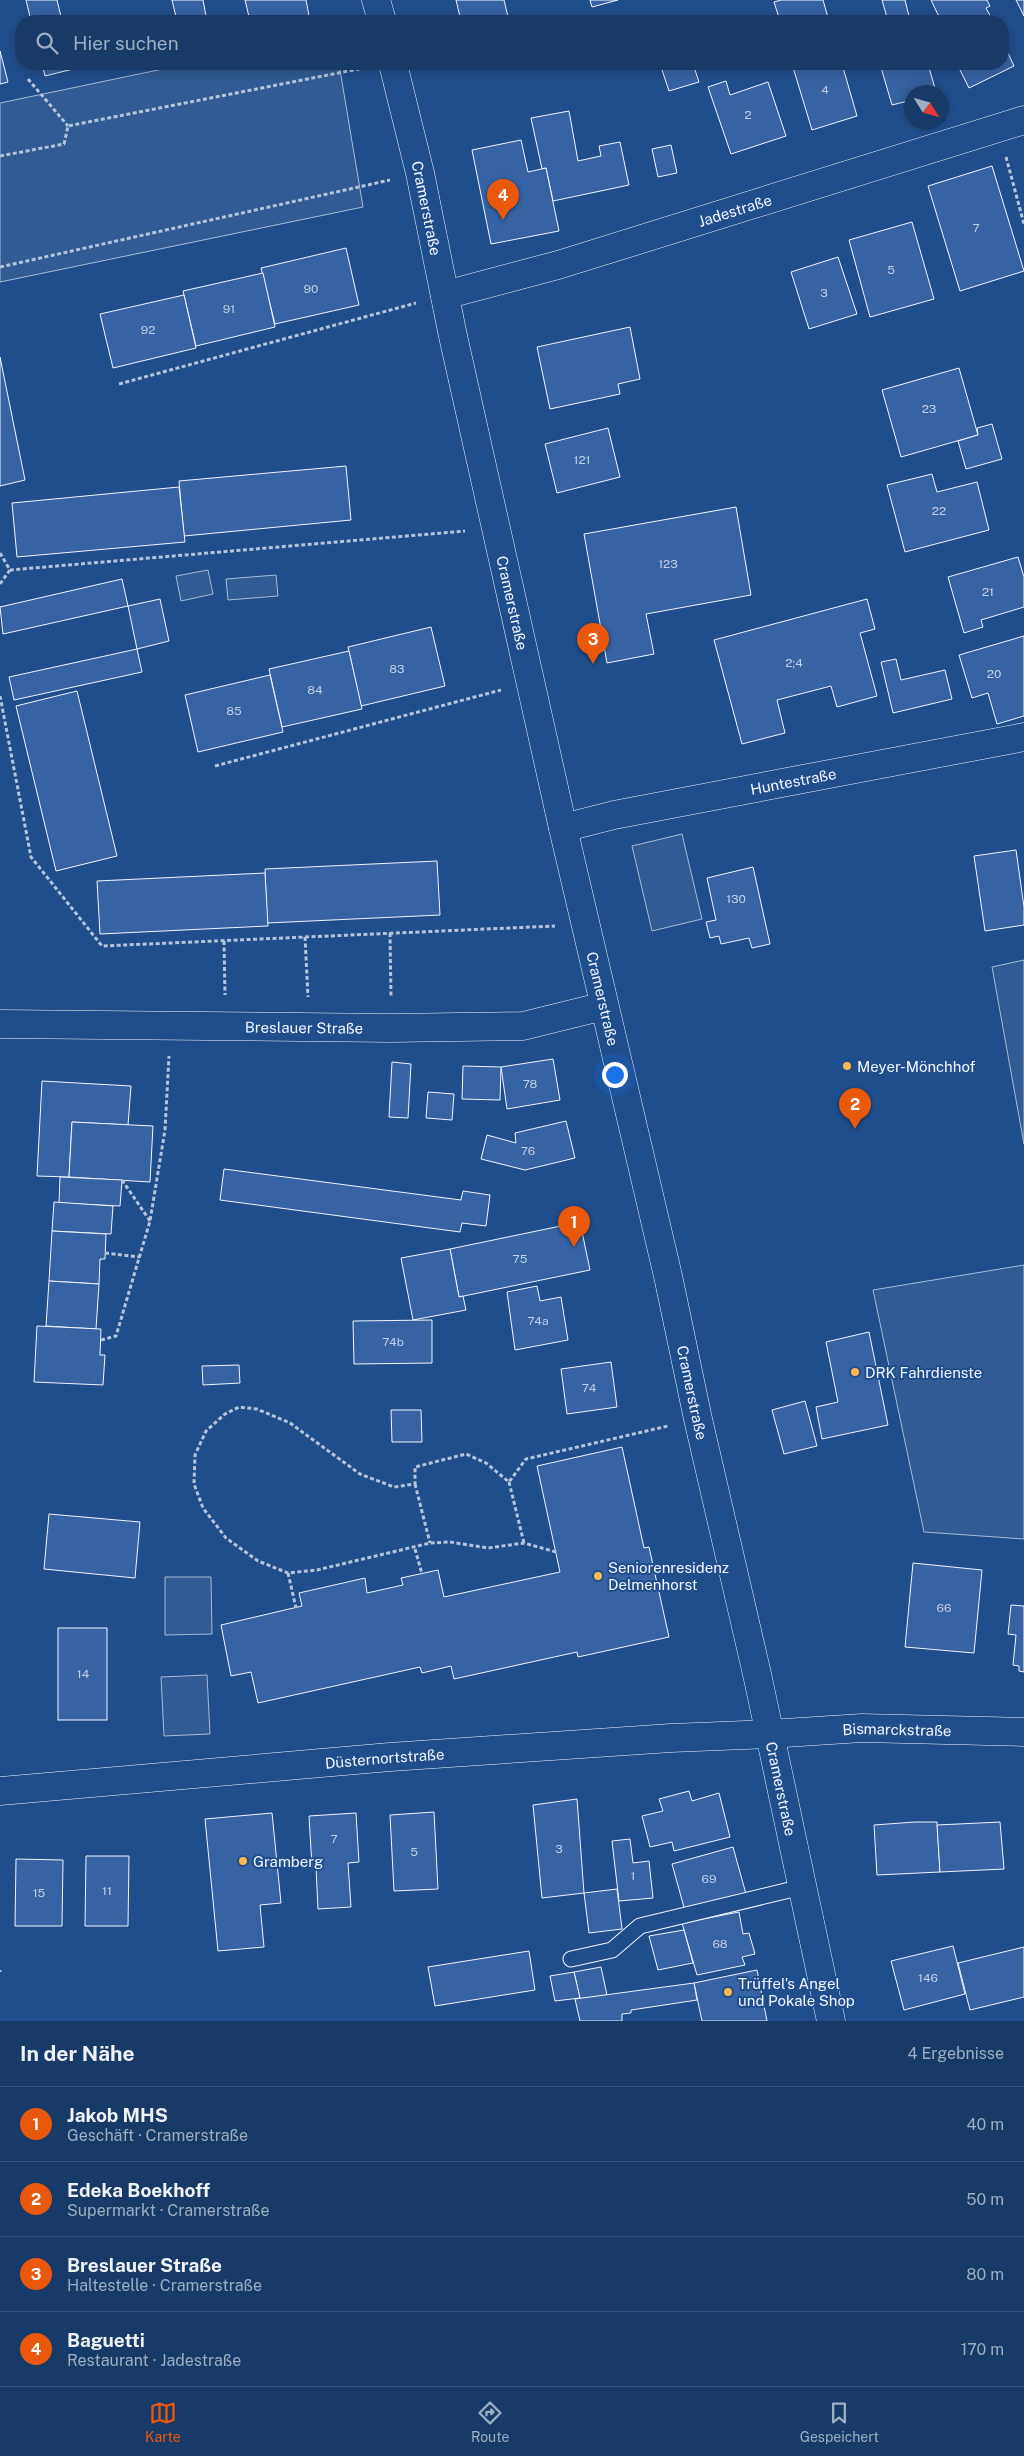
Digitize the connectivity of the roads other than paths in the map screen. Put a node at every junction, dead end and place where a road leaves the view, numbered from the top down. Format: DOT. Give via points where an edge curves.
graph roads {
  1 [pos="376,0"];
  2 [pos="380,15"];
  3 [pos="381,70"];
  4 [pos="1024,120"];
  5 [pos="445,295"];
  6 [pos="1024,737"];
  7 [pos="563,828"];
  8 [pos="604,1006"];
  9 [pos="0,1024"];
  10 [pos="1024,1732"];
  11 [pos="769,1734"];
  12 [pos="0,1792"];
  13 [pos="802,1887"];
  14 [pos="572,1959"];
  15 [pos="831,2021"];
  1 -- 2 [label="street"];
  3 -- 5 [label="street, Cramerstraße" via="420,174"];
  4 -- 5 [label="street, Jadestraße" via="558,265"];
  5 -- 7 [label="street, Cramerstraße"];
  6 -- 7 [label="street, Huntestraße" via="614,815"];
  7 -- 8 [label="street, Cramerstraße" via="588,924"];
  8 -- 9 [label="street, Breslauer Straße" via="523,1026 391,1028"];
  8 -- 11 [label="street, Cramerstraße" via="668,1276"];
  10 -- 11 [label="street, Bismarckstraße" via="862,1728"];
  11 -- 12 [label="street, Düsternortstraße" via="390,1757"];
  11 -- 13 [label="street, Cramerstraße"];
  13 -- 14 [label="lane" via="640,1926 612,1950"];
  13 -- 15 [label="street, Cramerstraße"];
}
